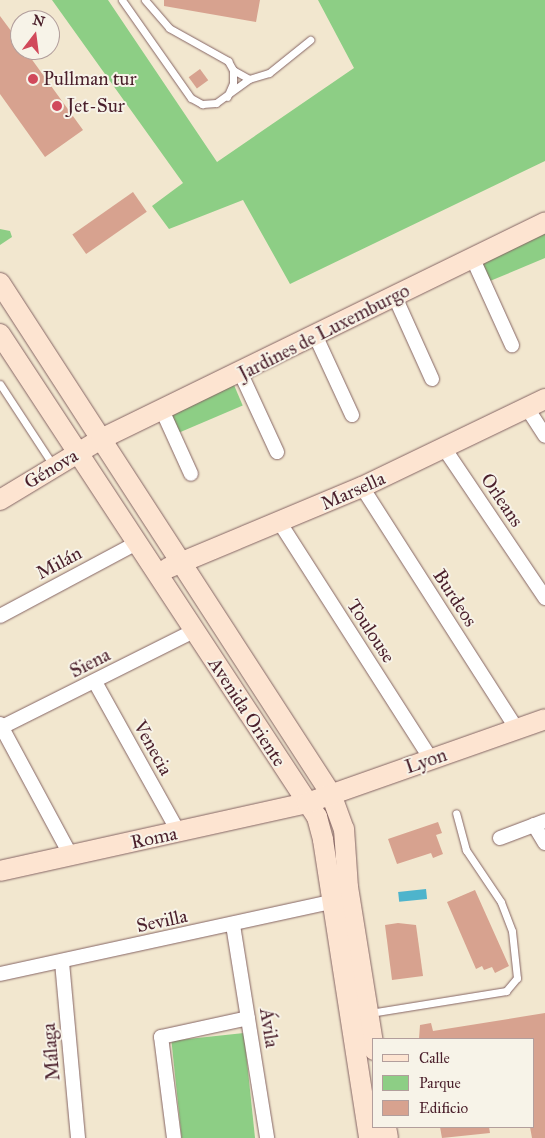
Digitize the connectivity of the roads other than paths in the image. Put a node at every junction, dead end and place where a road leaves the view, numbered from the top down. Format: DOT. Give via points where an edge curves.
graph roads {
  1 [pos="122,0"];
  2 [pos="144,0"];
  3 [pos="310,40"];
  4 [pos="233,70"];
  5 [pos="249,80"];
  6 [pos="227,97"];
  7 [pos="545,222"];
  8 [pos="472,257"];
  9 [pos="0,283"];
  10 [pos="394,297"];
  11 [pos="0,334"];
  12 [pos="316,337"];
  13 [pos="512,345"];
  14 [pos="241,374"];
  15 [pos="432,379"];
  16 [pos="0,384"];
  17 [pos="545,399"];
  18 [pos="527,408"];
  19 [pos="162,410"];
  20 [pos="352,415"];
  21 [pos="545,436"];
  22 [pos="101,439"];
  23 [pos="444,448"];
  24 [pos="277,452"];
  25 [pos="78,453"];
  26 [pos="54,468"];
  27 [pos="191,474"];
  28 [pos="362,487"];
  29 [pos="0,500"];
  30 [pos="280,523"];
  31 [pos="137,543"];
  32 [pos="180,562"];
  33 [pos="156,573"];
  34 [pos="545,598"];
  35 [pos="0,616"];
  36 [pos="194,631"];
  37 [pos="95,682"];
  38 [pos="545,719"];
  39 [pos="1,726"];
  40 [pos="517,729"];
  41 [pos="431,759"];
  42 [pos="331,794"];
  43 [pos="307,803"];
  44 [pos="456,813"];
  45 [pos="539,823"];
  46 [pos="179,833"];
  47 [pos="500,838"];
  48 [pos="545,843"];
  49 [pos="71,856"];
  50 [pos="0,871"];
  51 [pos="331,902"];
  52 [pos="233,925"];
  53 [pos="62,962"];
  54 [pos="0,974"];
  55 [pos="368,1013"];
  56 [pos="248,1018"];
  57 [pos="372,1038"];
  58 [pos="78,1138"];
  59 [pos="174,1138"];
  60 [pos="266,1138"];
  61 [pos="369,1138"];
  1 -- 6 [label="lane" via="190,98 202,104 216,103"];
  2 -- 4 [label="lane" via="168,28 217,53 228,61"];
  3 -- 5 [label="lane" via="269,73"];
  4 -- 5 [label="lane"];
  4 -- 6 [label="lane" via="233,83"];
  5 -- 6 [label="lane"];
  7 -- 8 [label="main road, Jardines de Luxemburgo"];
  8 -- 10 [label="main road, Jardines de Luxemburgo"];
  8 -- 13 [label="street"];
  9 -- 22 [label="main road, Avenida Oriente"];
  10 -- 12 [label="main road, Jardines de Luxemburgo"];
  10 -- 15 [label="street"];
  11 -- 25 [label="main road, Avenida Oriente"];
  12 -- 14 [label="main road, Jardines de Luxemburgo"];
  12 -- 20 [label="street"];
  14 -- 19 [label="main road, Jardines de Luxemburgo"];
  14 -- 24 [label="street"];
  16 -- 26 [label="lane"];
  17 -- 18 [label="main road, Marsella"];
  18 -- 21 [label="street"];
  18 -- 23 [label="main road, Marsella"];
  19 -- 22 [label="main road, Jardines de Luxemburgo"];
  19 -- 27 [label="street"];
  22 -- 25 [label="main road, Génova"];
  22 -- 32 [label="main road, Avenida Oriente"];
  23 -- 28 [label="main road, Marsella"];
  23 -- 34 [label="street, Orleans"];
  25 -- 26 [label="main road, Génova"];
  25 -- 31 [label="main road, Avenida Oriente"];
  26 -- 29 [label="main road, Génova"];
  28 -- 30 [label="main road, Marsella"];
  28 -- 40 [label="street, Burdeos"];
  30 -- 32 [label="main road, Marsella"];
  30 -- 41 [label="street, Toulouse"];
  31 -- 33 [label="main road, Avenida Oriente"];
  31 -- 35 [label="street, Milán"];
  32 -- 33 [label="main road, Marsella"];
  32 -- 42 [label="main road, Avenida Oriente"];
  33 -- 36 [label="main road, Avenida Oriente"];
  36 -- 37 [label="street, Siena"];
  36 -- 43 [label="main road, Avenida Oriente"];
  37 -- 39 [label="street, Siena"];
  37 -- 46 [label="street, Venecia"];
  38 -- 40 [label="main road, Lyon"];
  39 -- 49 [label="street"];
  40 -- 41 [label="main road, Lyon"];
  41 -- 42 [label="main road, Lyon"];
  42 -- 43 [label="main road, Lyon"];
  42 -- 55 [label="main road, Avenida Oriente" via="344,829 348,887"];
  43 -- 46 [label="main road, Roma"];
  43 -- 51 [label="main road, Avenida Oriente" via="321,828"];
  44 -- 55 [label="lane" via="466,850 501,902 512,931 517,978 506,991"];
  45 -- 47 [label="street"];
  45 -- 48 [label="street"];
  46 -- 49 [label="main road, Roma"];
  49 -- 50 [label="main road, Roma"];
  51 -- 52 [label="street, Sevilla"];
  51 -- 61 [label="main road, Avenida Oriente"];
  52 -- 53 [label="street, Sevilla"];
  52 -- 56 [label="street, Ávila"];
  53 -- 54 [label="street, Sevilla"];
  53 -- 58 [label="street, Málaga"];
  55 -- 57 [label="main road, Avenida Oriente"];
  56 -- 59 [label="street" via="162,1036"];
  56 -- 60 [label="street, Ávila"];
}
